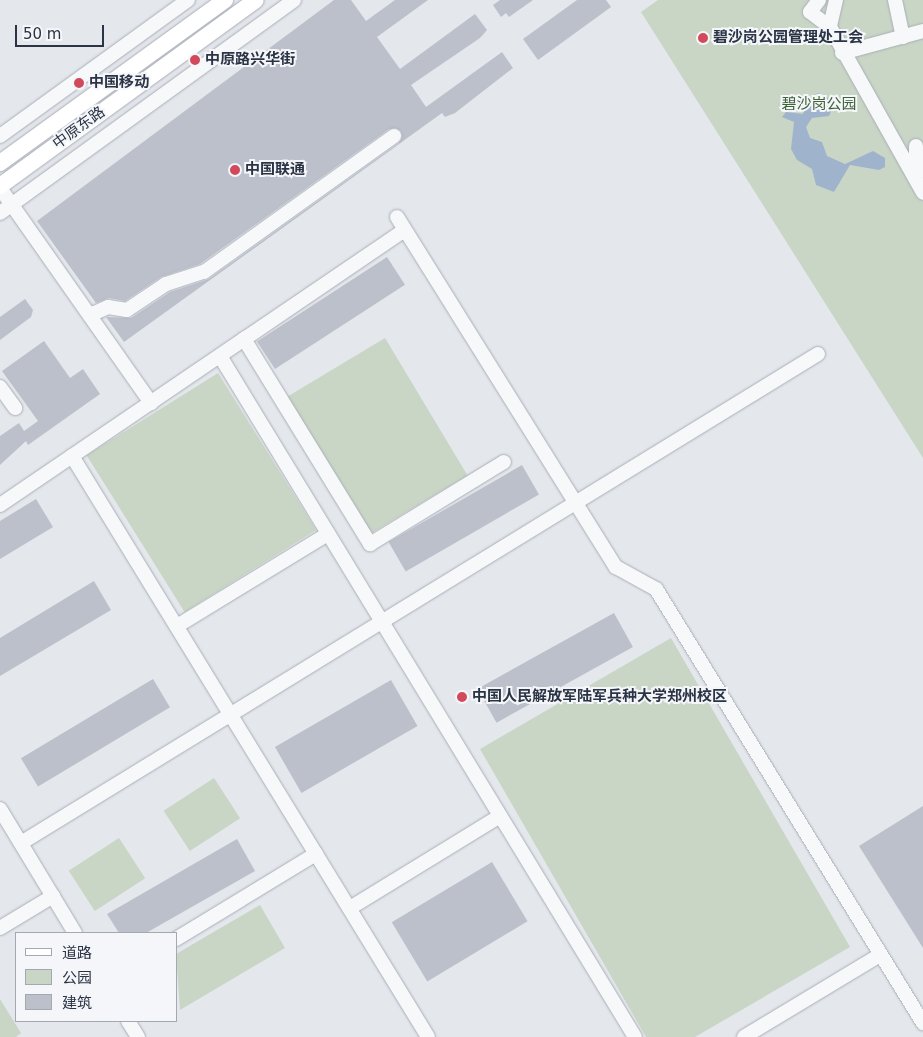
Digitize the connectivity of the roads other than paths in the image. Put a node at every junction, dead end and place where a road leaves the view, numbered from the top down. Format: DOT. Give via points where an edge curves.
graph roads {
  1 [pos="188,0"];
  2 [pos="225,0"];
  3 [pos="256,0"];
  4 [pos="294,0"];
  5 [pos="819,0"];
  6 [pos="836,0"];
  7 [pos="895,0"];
  8 [pos="830,27"];
  9 [pos="923,31"];
  10 [pos="903,37"];
  11 [pos="842,53"];
  12 [pos="0,136"];
  13 [pos="394,136"];
  14 [pos="920,141"];
  15 [pos="904,160"];
  16 [pos="0,164"];
  17 [pos="0,187"];
  18 [pos="920,188"];
  19 [pos="6,209"];
  20 [pos="397,217"];
  21 [pos="403,231"];
  22 [pos="90,315"];
  23 [pos="244,339"];
  24 [pos="818,354"];
  25 [pos="220,356"];
  26 [pos="0,387"];
  27 [pos="151,403"];
  28 [pos="15,408"];
  29 [pos="72,456"];
  30 [pos="504,462"];
  31 [pos="576,502"];
  32 [pos="0,505"];
  33 [pos="328,534"];
  34 [pos="381,620"];
  35 [pos="177,626"];
  36 [pos="230,713"];
  37 [pos="0,808"];
  38 [pos="500,816"];
  39 [pos="21,843"];
  40 [pos="316,854"];
  41 [pos="53,896"];
  42 [pos="350,908"];
  43 [pos="0,928"];
  44 [pos="75,932"];
  45 [pos="178,938"];
  46 [pos="880,955"];
  47 [pos="129,1022"];
  48 [pos="923,1023"];
  49 [pos="138,1037"];
  50 [pos="428,1037"];
  51 [pos="635,1037"];
  52 [pos="744,1037"];
  1 -- 12 [label="street"];
  2 -- 16 [label="main road, 中原东路"];
  3 -- 17 [label="main road, 中原东路"];
  4 -- 19 [label="street"];
  5 -- 8 [label="street" via="810,12"];
  6 -- 8 [label="street"];
  7 -- 10 [label="street"];
  8 -- 11 [label="street"];
  9 -- 10 [label="street"];
  10 -- 11 [label="street"];
  11 -- 15 [label="street"];
  13 -- 22 [label="street" via="204,272 166,284 127,310 108,307"];
  14 -- 15 [label="street"];
  14 -- 18 [label="street"];
  15 -- 18 [label="street"];
  17 -- 19 [label="street"];
  19 -- 22 [label="street"];
  20 -- 21 [label="street"];
  21 -- 23 [label="street"];
  21 -- 31 [label="street"];
  22 -- 27 [label="street"];
  23 -- 25 [label="street"];
  23 -- 30 [label="street" via="370,544"];
  24 -- 31 [label="street"];
  25 -- 27 [label="street"];
  25 -- 33 [label="street"];
  26 -- 28 [label="street"];
  27 -- 29 [label="street"];
  29 -- 32 [label="street"];
  29 -- 35 [label="street"];
  31 -- 34 [label="street"];
  31 -- 46 [label="street" via="616,567 656,590"];
  33 -- 34 [label="street"];
  33 -- 35 [label="street"];
  34 -- 36 [label="street"];
  34 -- 38 [label="street"];
  35 -- 36 [label="street"];
  36 -- 39 [label="street"];
  36 -- 40 [label="street"];
  37 -- 39 [label="street"];
  38 -- 42 [label="street"];
  38 -- 51 [label="street"];
  39 -- 41 [label="street"];
  40 -- 42 [label="street"];
  40 -- 45 [label="street"];
  41 -- 43 [label="street"];
  41 -- 44 [label="street"];
  42 -- 50 [label="street"];
  46 -- 48 [label="street"];
  46 -- 52 [label="street"];
  47 -- 49 [label="street"];
}
